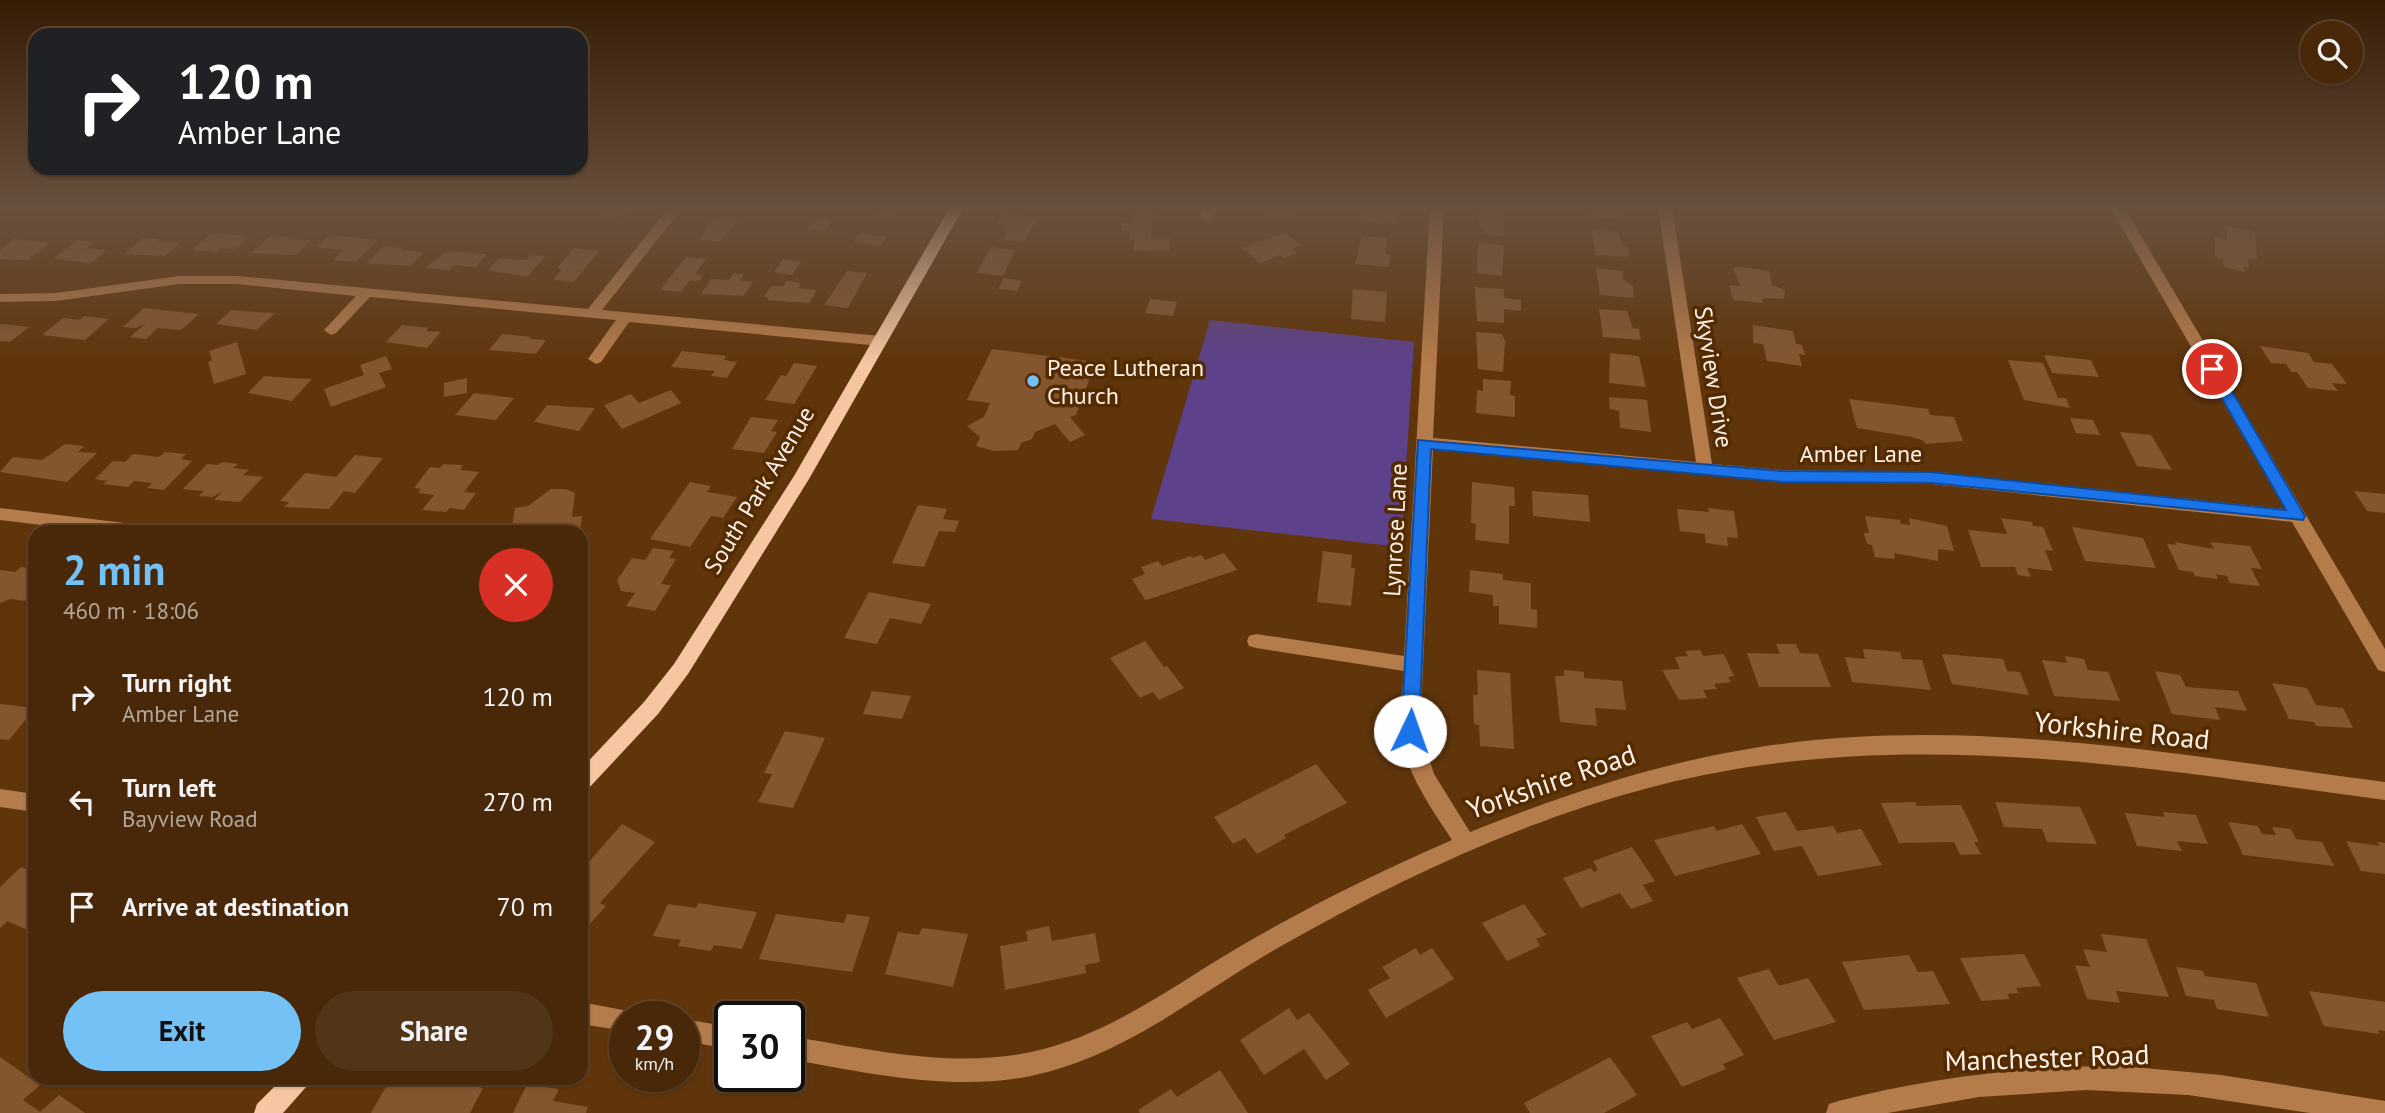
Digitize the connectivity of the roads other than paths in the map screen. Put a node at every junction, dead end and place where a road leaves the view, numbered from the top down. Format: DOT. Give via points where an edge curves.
graph roads {
  1 [pos="635,259"];
  2 [pos="928,259"];
  3 [pos="1434,259"];
  4 [pos="1673,259"];
  5 [pos="2147,259"];
  6 [pos="367,292"];
  7 [pos="0,298"];
  8 [pos="592,313"];
  9 [pos="626,316"];
  10 [pos="331,330"];
  11 [pos="881,341"];
  12 [pos="596,359"];
  13 [pos="1424,443"];
  14 [pos="1705,470"];
  15 [pos="0,514"];
  16 [pos="2297,516"];
  17 [pos="92,525"];
  18 [pos="1256,641"];
  19 [pos="1413,665"];
  20 [pos="2385,665"];
  21 [pos="588,776"];
  22 [pos="2385,791"];
  23 [pos="0,798"];
  24 [pos="28,802"];
  25 [pos="1465,842"];
  26 [pos="588,1014"];
  27 [pos="609,1017"];
  28 [pos="805,1050"];
  29 [pos="292,1085"];
  30 [pos="266,1113"];
  31 [pos="1839,1113"];
  32 [pos="2385,1113"];
  1 -- 8 [label="street"];
  2 -- 11 [label="main road, South Park Avenue"];
  3 -- 13 [label="street, Lynrose Lane"];
  4 -- 14 [label="street, Skyview Drive"];
  5 -- 16 [label="street"];
  6 -- 7 [label="street" via="200,278 56,297"];
  6 -- 8 [label="street"];
  6 -- 10 [label="street"];
  8 -- 9 [label="street"];
  9 -- 11 [label="street"];
  9 -- 12 [label="street"];
  11 -- 21 [label="main road, South Park Avenue" via="681,669"];
  13 -- 14 [label="street, Amber Lane"];
  13 -- 19 [label="street, Lynrose Lane"];
  14 -- 16 [label="street, Amber Lane" via="1844,479 1931,478"];
  15 -- 17 [label="street"];
  16 -- 20 [label="street"];
  18 -- 19 [label="street"];
  19 -- 25 [label="street, Lynrose Lane" via="1410,731 1415,758"];
  22 -- 25 [label="street, Yorkshire Road" via="1981,745 1871,746 1766,755 1664,774 1564,804"];
  23 -- 24 [label="street"];
  25 -- 28 [label="street, Yorkshire Road" via="1269,941 1138,1026 1068,1054 994,1069 957,1071"];
  26 -- 27 [label="street"];
  29 -- 30 [label="main road"];
  31 -- 32 [label="street, Manchester Road" via="1928,1091 2122,1078"];
}
